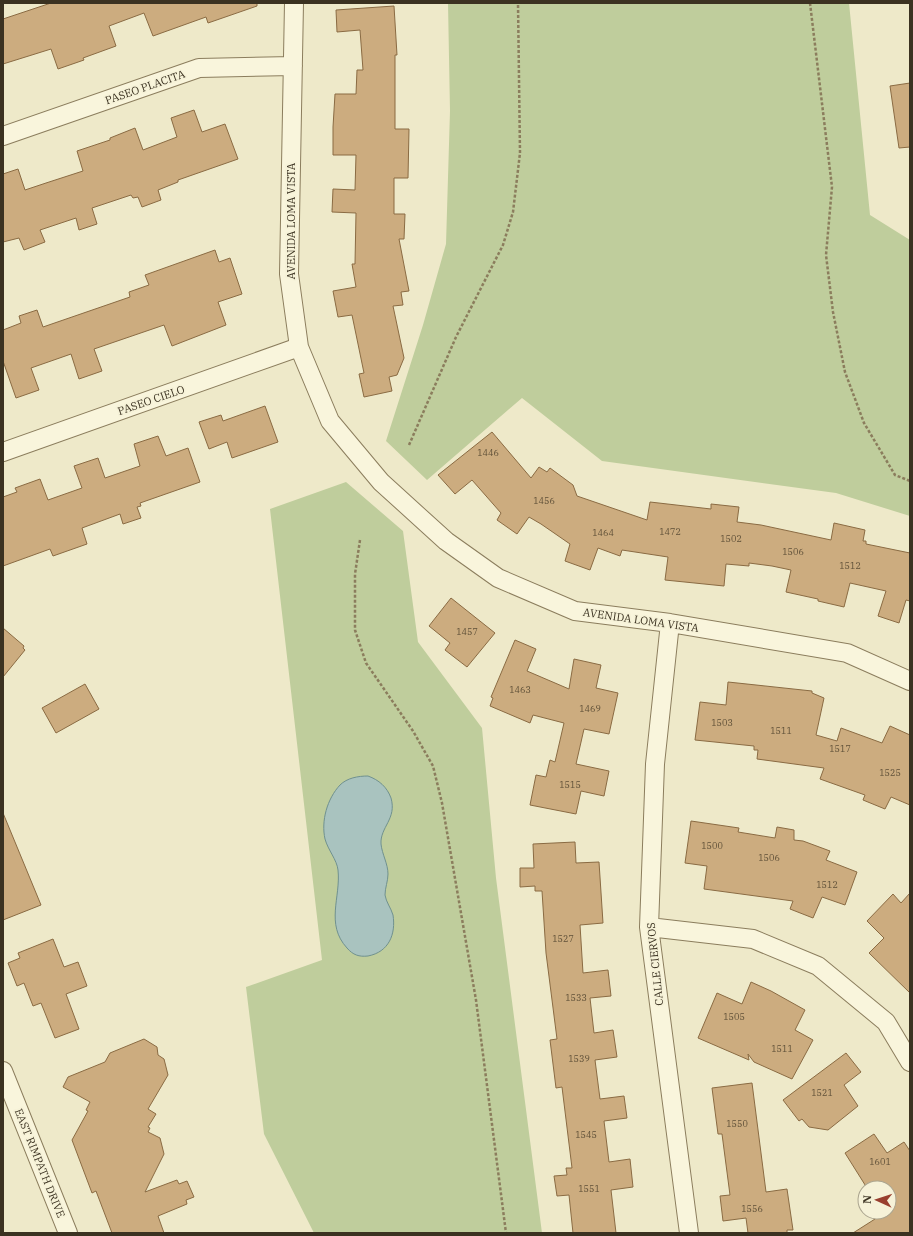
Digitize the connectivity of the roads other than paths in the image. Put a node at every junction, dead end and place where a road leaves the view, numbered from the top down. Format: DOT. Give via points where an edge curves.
graph roads {
  1 [pos="294,3"];
  2 [pos="293,66"];
  3 [pos="3,136"];
  4 [pos="299,347"];
  5 [pos="3,452"];
  6 [pos="670,623"];
  7 [pos="910,681"];
  8 [pos="649,927"];
  9 [pos="910,1062"];
  10 [pos="3,1071"];
  11 [pos="68,1233"];
  12 [pos="689,1233"];
  1 -- 2 [label="street, AVENIDA LOMA VISTA"];
  2 -- 3 [label="street, PASEO PLACITA" via="199,68"];
  2 -- 4 [label="street, AVENIDA LOMA VISTA" via="289,274"];
  4 -- 5 [label="street, PASEO CIELO"];
  4 -- 6 [label="street, AVENIDA LOMA VISTA" via="330,421 381,482 446,541 498,578 575,611"];
  6 -- 7 [label="street, AVENIDA LOMA VISTA" via="847,653"];
  6 -- 8 [label="street, CALLE CIERVOS" via="654,764"];
  8 -- 9 [label="street" via="753,939 818,966 886,1022"];
  8 -- 12 [label="street, CALLE CIERVOS"];
  10 -- 11 [label="street, EAST RIMPATH DRIVE"];
}
